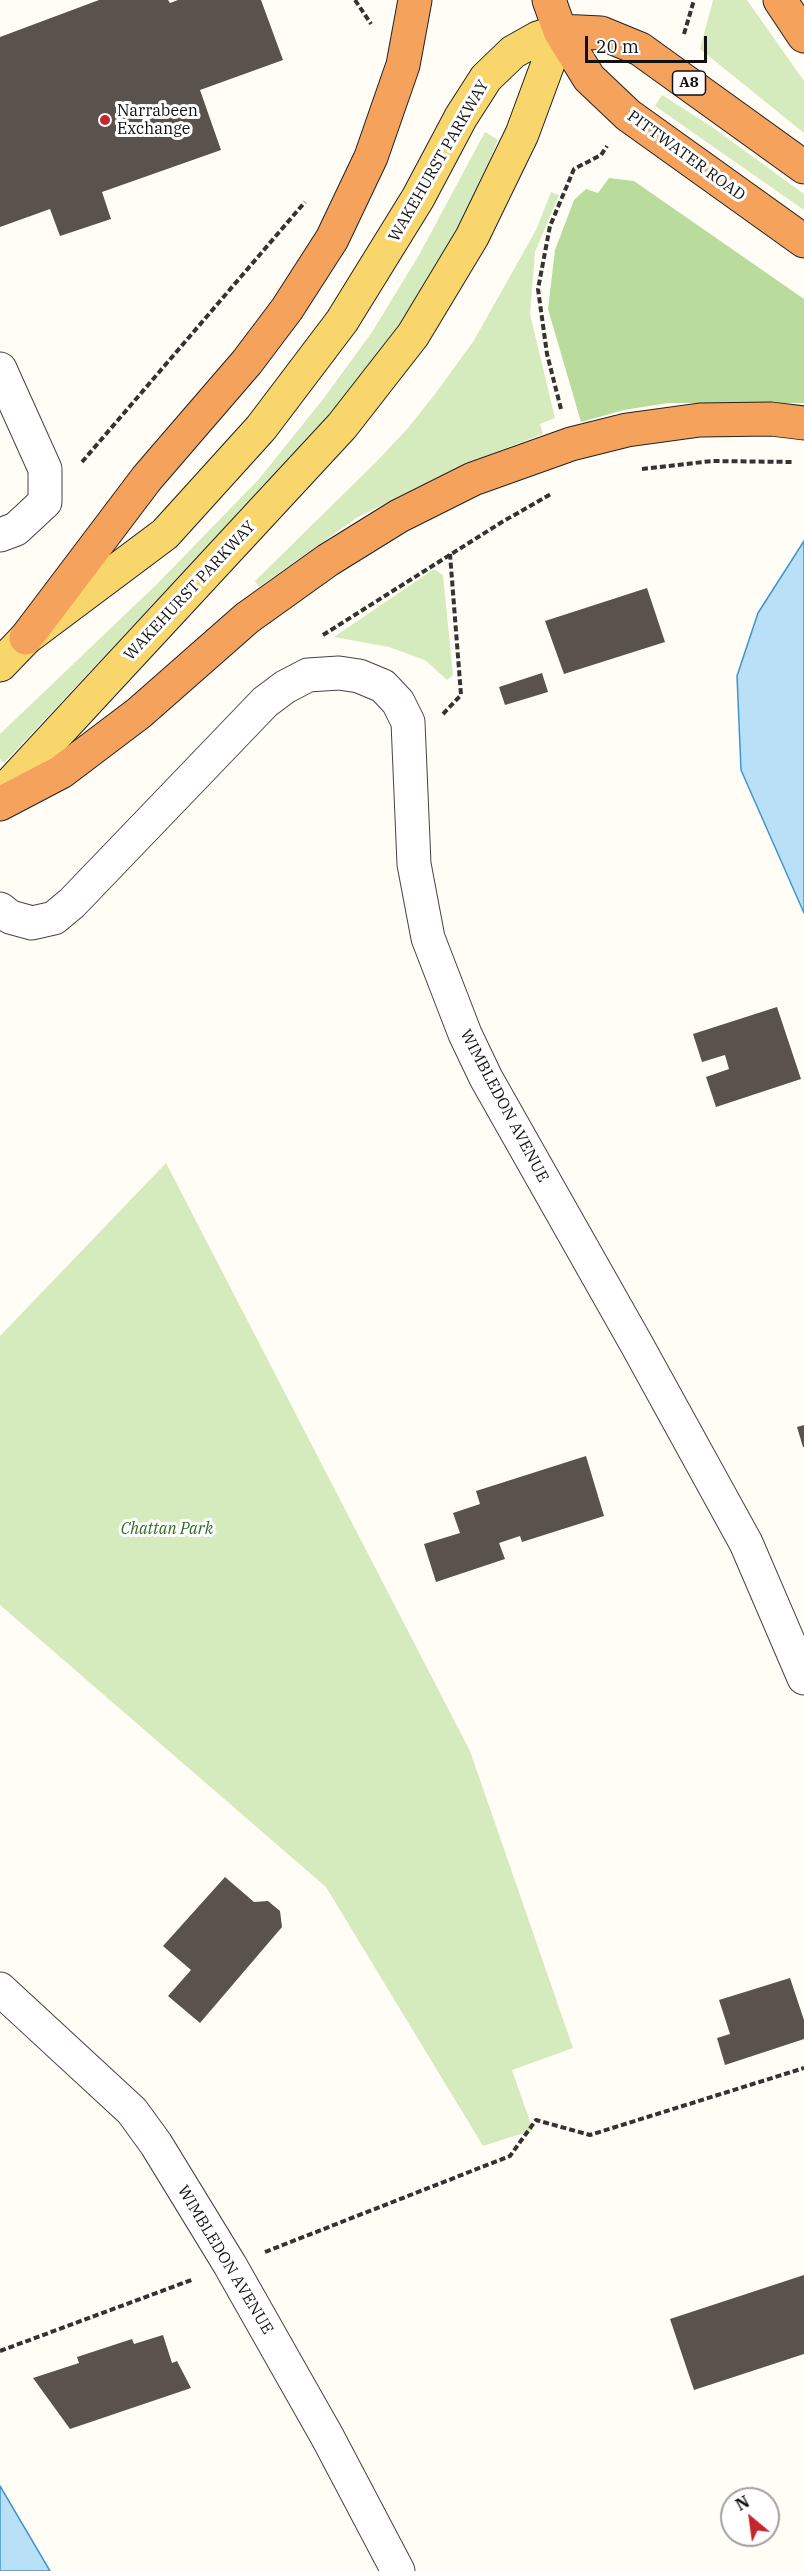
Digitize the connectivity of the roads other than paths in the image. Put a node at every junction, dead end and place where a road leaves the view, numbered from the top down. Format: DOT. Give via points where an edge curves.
graph roads {
  1 [pos="415,0"];
  2 [pos="549,0"];
  3 [pos="780,0"];
  4 [pos="561,15"];
  5 [pos="804,36"];
  6 [pos="804,167"];
  7 [pos="804,241"];
  8 [pos="0,369"];
  9 [pos="804,423"];
  10 [pos="0,535"];
  11 [pos="26,638"];
  12 [pos="0,665"];
  13 [pos="0,795"];
  14 [pos="0,804"];
  15 [pos="0,909"];
  16 [pos="804,1678"];
  17 [pos="0,1989"];
  18 [pos="398,2571"];
  1 -- 11 [label="highway" via="403,65 371,157 332,239 247,362 147,478"];
  2 -- 4 [label="highway, PITTWATER ROAD"];
  3 -- 5 [label="highway"];
  4 -- 6 [label="highway, A8" via="640,49"];
  4 -- 7 [label="highway, PITTWATER ROAD" via="589,78 628,116"];
  4 -- 11 [label="main road, WAKEHURST PARKWAY" via="486,78 342,321 261,428 165,534"];
  4 -- 13 [label="main road, WAKEHURST PARKWAY" via="522,134 472,237 413,335 342,426"];
  8 -- 10 [label="street" via="45,469 45,502 16,529"];
  9 -- 14 [label="highway" via="771,419 700,420 627,430 571,444 473,479 399,516 328,560 247,618 139,713 61,772"];
  11 -- 12 [label="main road, WAKEHURST PARKWAY"];
  15 -- 16 [label="street, WIMBLEDON AVENUE" via="10,917 32,923 54,918 265,702 285,687 308,675 339,673 383,686 398,702 408,722 414,864 426,927 465,1034 746,1544"];
  17 -- 18 [label="street, WIMBLEDON AVENUE" via="132,2111 156,2144 230,2265"];
}
